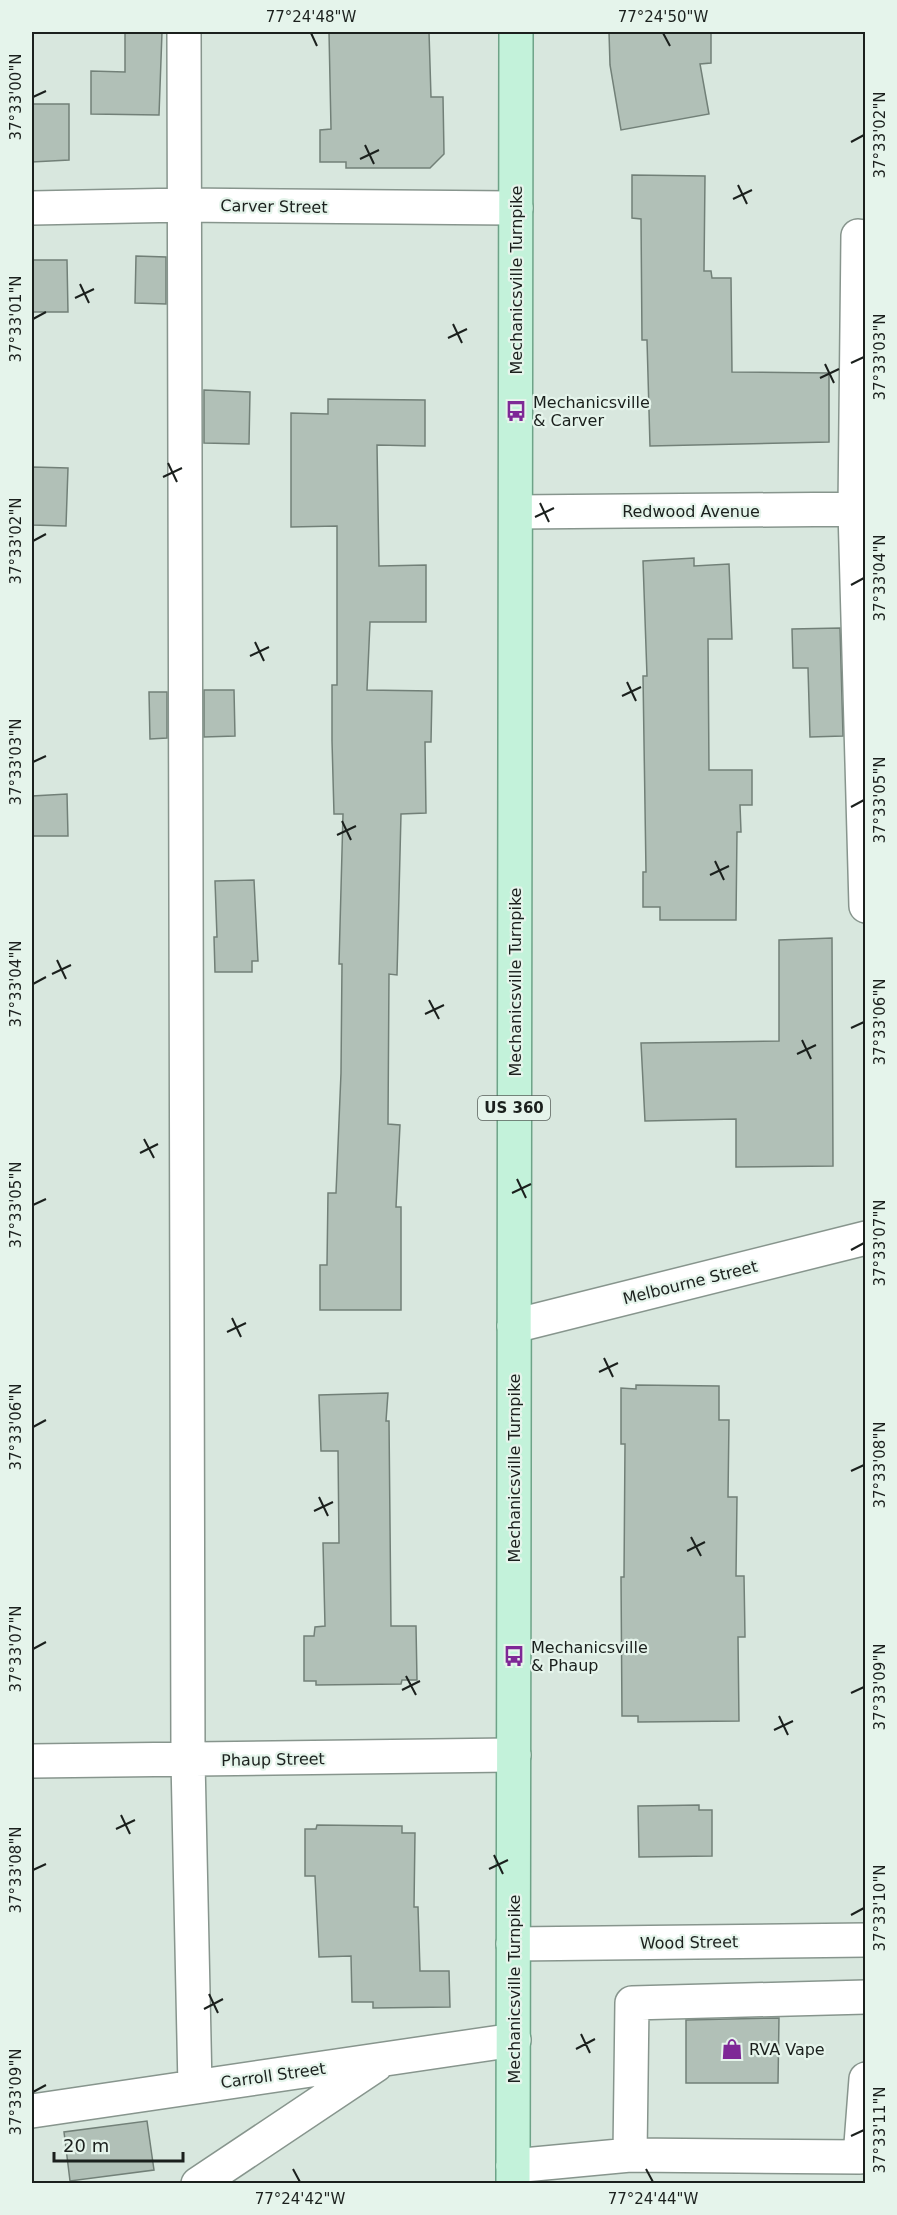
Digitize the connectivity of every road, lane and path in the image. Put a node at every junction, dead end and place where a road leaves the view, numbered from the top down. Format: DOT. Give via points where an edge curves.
graph roads {
  1 [pos="184,32"];
  2 [pos="516,32"];
  3 [pos="184,205"];
  4 [pos="32,208"];
  5 [pos="516,208"];
  6 [pos="866,237"];
  7 [pos="860,510"];
  8 [pos="516,512"];
  9 [pos="866,906"];
  10 [pos="866,1238"];
  11 [pos="514,1326"];
  12 [pos="514,1755"];
  13 [pos="188,1760"];
  14 [pos="32,1761"];
  15 [pos="866,1940"];
  16 [pos="513,1944"];
  17 [pos="866,1997"];
  18 [pos="514,2040"];
  19 [pos="384,2059"];
  20 [pos="866,2079"];
  21 [pos="195,2087"];
  22 [pos="32,2111"];
  23 [pos="630,2155"];
  24 [pos="513,2175"];
  25 [pos="198,2184"];
  1 -- 3 [label="street"];
  2 -- 5 [label="main road, Mechanicsville Turnpike / US 360"];
  3 -- 4 [label="street, Carver Street"];
  3 -- 5 [label="street, Carver Street"];
  3 -- 13 [label="street"];
  5 -- 8 [label="main road, Mechanicsville Turnpike / US 360"];
  6 -- 7 [label="street" via="858,236"];
  7 -- 8 [label="street, Redwood Avenue"];
  7 -- 9 [label="street"];
  8 -- 11 [label="main road, Mechanicsville Turnpike / US 360"];
  10 -- 11 [label="street, Melbourne Street"];
  11 -- 12 [label="main road, Mechanicsville Turnpike / US 360"];
  12 -- 13 [label="street, Phaup Street"];
  12 -- 16 [label="main road, Mechanicsville Turnpike / US 360"];
  13 -- 14 [label="street, Phaup Street"];
  13 -- 21 [label="street"];
  15 -- 16 [label="street, Wood Street"];
  16 -- 18 [label="main road, Mechanicsville Turnpike / US 360"];
  17 -- 23 [label="street" via="632,2003"];
  18 -- 19 [label="street, Carroll Street"];
  18 -- 24 [label="main road, Mechanicsville Turnpike / US 360"];
  19 -- 21 [label="street, Carroll Street"];
  19 -- 25 [label="street"];
  20 -- 23 [label="street" via="860,2157"];
  21 -- 22 [label="street, Carroll Street"];
  23 -- 24 [label="street"];
}
